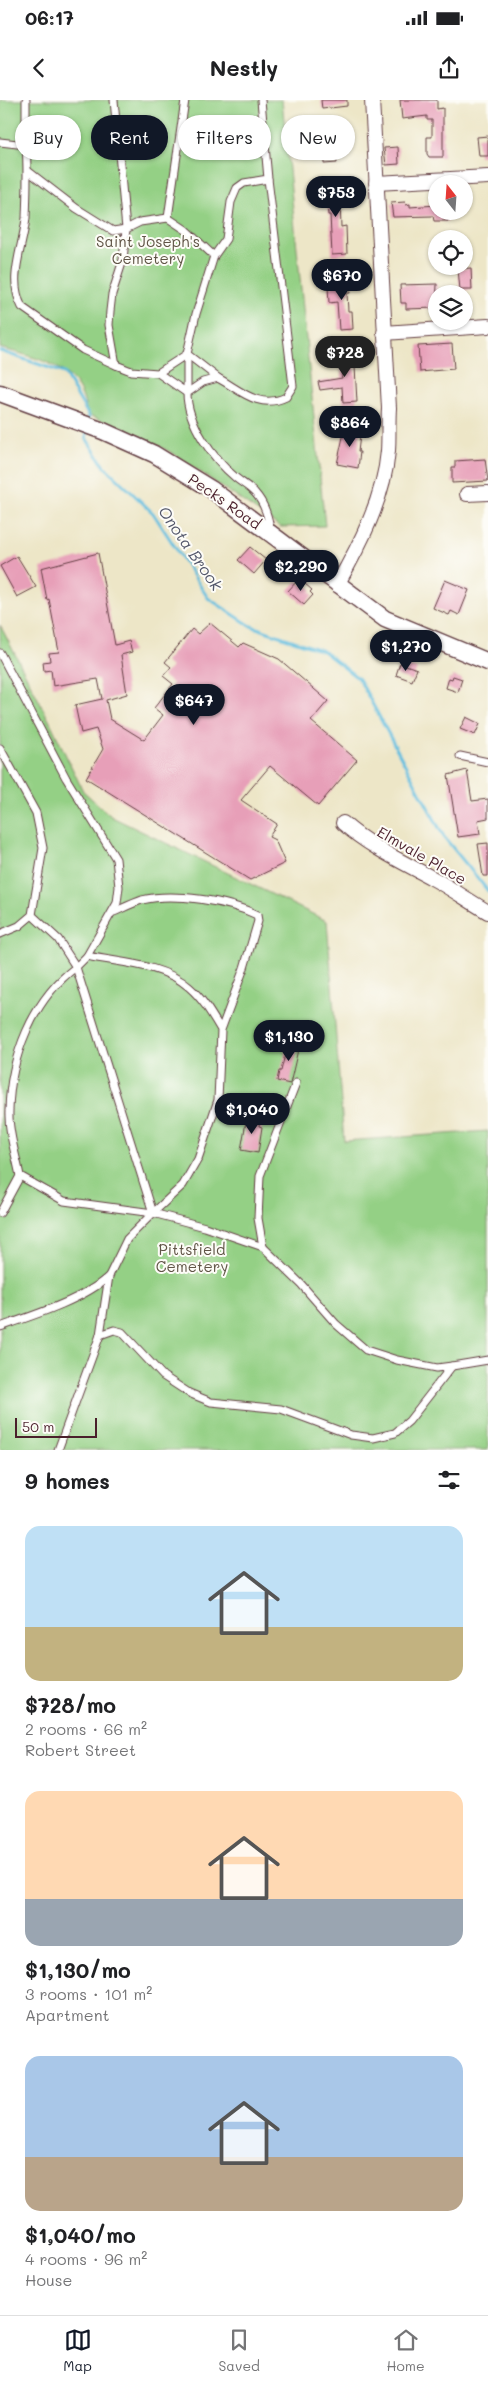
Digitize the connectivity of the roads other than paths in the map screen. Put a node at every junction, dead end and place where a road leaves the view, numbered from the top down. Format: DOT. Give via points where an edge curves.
graph roads {
  1 [pos="26,100"];
  2 [pos="114,100"];
  3 [pos="185,100"];
  4 [pos="261,100"];
  5 [pos="372,100"];
  6 [pos="26,115"];
  7 [pos="0,142"];
  8 [pos="15,144"];
  9 [pos="27,160"];
  10 [pos="28,171"];
  11 [pos="488,177"];
  12 [pos="268,180"];
  13 [pos="376,183"];
  14 [pos="168,218"];
  15 [pos="126,229"];
  16 [pos="214,256"];
  17 [pos="488,326"];
  18 [pos="384,333"];
  19 [pos="187,354"];
  20 [pos="116,365"];
  21 [pos="158,373"];
  22 [pos="218,378"];
  23 [pos="0,393"];
  24 [pos="187,393"];
  25 [pos="488,493"];
  26 [pos="467,494"];
  27 [pos="271,535"];
  28 [pos="337,585"];
  29 [pos="0,653"];
  30 [pos="488,662"];
  31 [pos="0,748"];
  32 [pos="460,756"];
  33 [pos="488,762"];
  34 [pos="343,822"];
  35 [pos="114,912"];
  36 [pos="488,912"];
  37 [pos="32,915"];
  38 [pos="0,934"];
  39 [pos="87,956"];
  40 [pos="76,967"];
  41 [pos="221,1030"];
  42 [pos="296,1083"];
  43 [pos="20,1176"];
  44 [pos="0,1212"];
  45 [pos="153,1213"];
  46 [pos="262,1247"];
  47 [pos="109,1276"];
  48 [pos="0,1327"];
  49 [pos="100,1335"];
  50 [pos="488,1360"];
  51 [pos="452,1366"];
  52 [pos="58,1450"];
  1 -- 6 [label="lane"];
  2 -- 15 [label="lane"];
  3 -- 14 [label="lane"];
  4 -- 12 [label="lane"];
  5 -- 13 [label="street"];
  7 -- 8 [label="lane"];
  9 -- 10 [label="lane"];
  10 -- 15 [label="lane" via="102,226 113,231"];
  10 -- 20 [label="lane" via="26,219 14,280 16,297 29,314 83,350"];
  11 -- 13 [label="street"];
  12 -- 16 [label="lane" via="244,183 237,188 231,202 226,240"];
  12 -- 22 [label="lane" via="293,386 286,397 268,402 248,398"];
  13 -- 18 [label="street"];
  14 -- 15 [label="lane" via="140,222"];
  14 -- 16 [label="lane"];
  15 -- 20 [label="lane" via="123,260 110,311"];
  16 -- 19 [label="lane"];
  17 -- 18 [label="street"];
  18 -- 28 [label="street" via="388,453 377,500 360,545"];
  19 -- 21 [label="lane"];
  19 -- 22 [label="lane"];
  19 -- 24 [label="lane"];
  20 -- 21 [label="lane" via="131,371"];
  21 -- 24 [label="lane"];
  22 -- 24 [label="lane" via="203,382"];
  23 -- 27 [label="street, Pecks Road" via="154,454 211,489"];
  24 -- 27 [label="lane" via="192,421 199,434 265,507"];
  25 -- 26 [label="street"];
  27 -- 28 [label="street, Pecks Road"];
  28 -- 30 [label="street, Pecks Road" via="385,619"];
  29 -- 35 [label="lane" via="66,778 116,859 119,886"];
  31 -- 37 [label="lane" via="28,798 40,828 43,848"];
  32 -- 33 [label="lane"];
  34 -- 36 [label="street, Elmvale Place" via="380,850"];
  35 -- 39 [label="lane"];
  35 -- 41 [label="lane" via="141,900 170,898 227,903 256,915 258,921 244,968"];
  37 -- 38 [label="lane" via="19,926"];
  37 -- 40 [label="lane" via="58,939"];
  39 -- 40 [label="lane"];
  39 -- 41 [label="lane" via="152,968 188,986"];
  40 -- 43 [label="lane" via="65,974 45,1000 23,1036 12,1077 8,1113"];
  40 -- 45 [label="lane"];
  41 -- 45 [label="lane" via="218,1100 198,1159 183,1185"];
  42 -- 46 [label="lane" via="260,1176 258,1218"];
  43 -- 44 [label="lane"];
  43 -- 45 [label="lane" via="64,1201"];
  45 -- 46 [label="lane"];
  45 -- 47 [label="lane" via="127,1239"];
  46 -- 51 [label="lane" via="336,1324 366,1350 437,1368"];
  47 -- 48 [label="lane" via="101,1284 43,1312"];
  47 -- 49 [label="lane"];
  49 -- 51 [label="lane" via="114,1330 122,1332 163,1376 210,1402 281,1409 351,1434 373,1438 395,1433 409,1421"];
  49 -- 52 [label="lane"];
  50 -- 51 [label="lane"];
}
